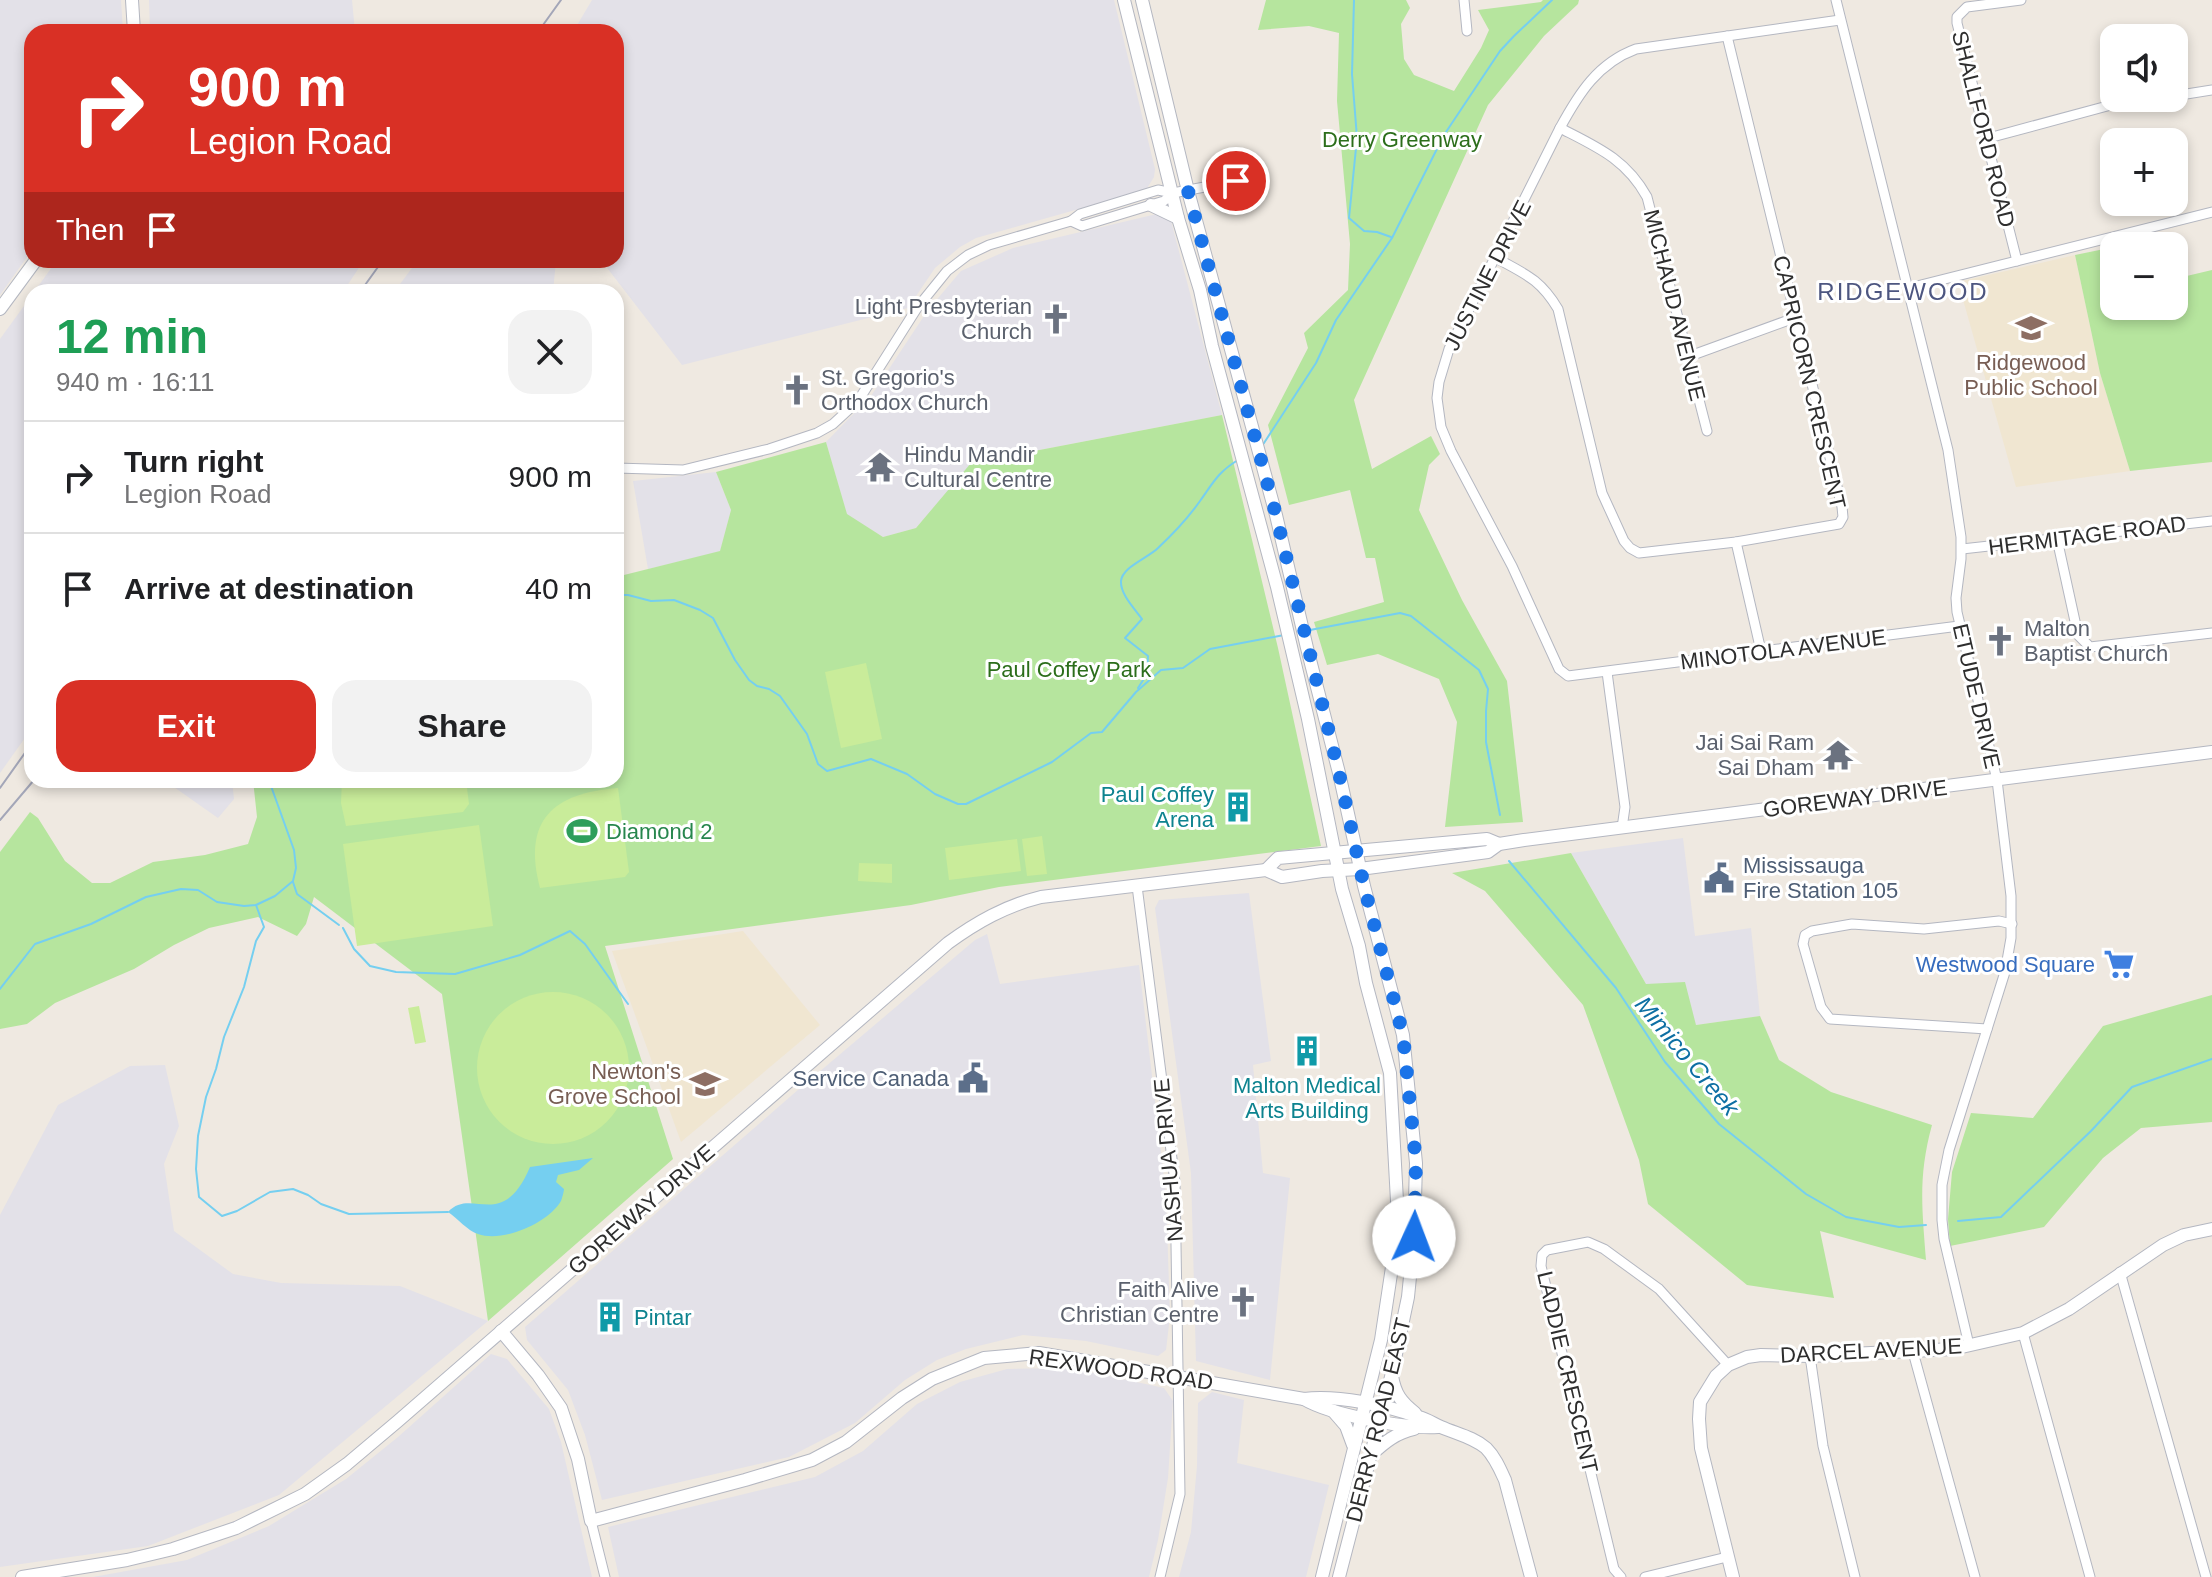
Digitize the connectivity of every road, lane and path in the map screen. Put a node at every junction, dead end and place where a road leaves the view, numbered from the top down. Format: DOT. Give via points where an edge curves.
graph roads {
  1 [pos="132,0"];
  2 [pos="1124,0"];
  3 [pos="1142,0"];
  4 [pos="1464,0"];
  5 [pos="1836,0"];
  6 [pos="2021,0"];
  7 [pos="1840,20"];
  8 [pos="134,24"];
  9 [pos="1467,31"];
  10 [pos="1727,36"];
  11 [pos="2212,90"];
  12 [pos="2188,94"];
  13 [pos="2100,108"];
  14 [pos="1560,128"];
  15 [pos="1985,139"];
  16 [pos="1253,185"];
  17 [pos="1188,191"];
  18 [pos="1173,193"];
  19 [pos="1151,205"];
  20 [pos="2212,212"];
  21 [pos="1178,218"];
  22 [pos="1071,221"];
  23 [pos="1496,258"];
  24 [pos="2017,261"];
  25 [pos="30,268"];
  26 [pos="1909,288"];
  27 [pos="0,309"];
  28 [pos="1797,317"];
  29 [pos="1690,356"];
  30 [pos="1707,431"];
  31 [pos="624,468"];
  32 [pos="1266,479"];
  33 [pos="1249,484"];
  34 [pos="2212,521"];
  35 [pos="2057,539"];
  36 [pos="1736,542"];
  37 [pos="1962,549"];
  38 [pos="1292,583"];
  39 [pos="1277,587"];
  40 [pos="1959,626"];
  41 [pos="2212,633"];
  42 [pos="1761,651"];
  43 [pos="1607,672"];
  44 [pos="1325,717"];
  45 [pos="1308,719"];
  46 [pos="2212,752"];
  47 [pos="1997,780"];
  48 [pos="1622,828"];
  49 [pos="1499,844"];
  50 [pos="1357,850"];
  51 [pos="1335,852"];
  52 [pos="1360,869"];
  53 [pos="1266,870"];
  54 [pos="1339,871"];
  55 [pos="1137,886"];
  56 [pos="2012,924"];
  57 [pos="1987,1029"];
  58 [pos="2212,1229"];
  59 [pos="2120,1272"];
  60 [pos="501,1331"];
  61 [pos="2023,1333"];
  62 [pos="1969,1345"];
  63 [pos="1913,1352"];
  64 [pos="1810,1356"];
  65 [pos="1728,1365"];
  66 [pos="1392,1373"];
  67 [pos="1179,1376"];
  68 [pos="1371,1378"];
  69 [pos="1364,1403"];
  70 [pos="1334,1405"];
  71 [pos="1381,1414"];
  72 [pos="1361,1417"];
  73 [pos="1418,1423"];
  74 [pos="1354,1448"];
  75 [pos="1370,1456"];
  76 [pos="591,1521"];
  77 [pos="1727,1557"];
  78 [pos="22,1577"];
  79 [pos="605,1577"];
  80 [pos="1160,1577"];
  81 [pos="1322,1577"];
  82 [pos="1339,1577"];
  83 [pos="1531,1577"];
  84 [pos="1621,1577"];
  85 [pos="1645,1577"];
  86 [pos="1733,1577"];
  87 [pos="1855,1577"];
  88 [pos="1975,1577"];
  89 [pos="2090,1577"];
  90 [pos="2206,1577"];
  1 -- 8 [label="main road"];
  2 -- 18 [label="main road, DERRY ROAD EAST"];
  3 -- 17 [label="main road, DERRY ROAD EAST"];
  4 -- 9 [label="street"];
  5 -- 7 [label="street, ETUDE DRIVE"];
  6 -- 15 [label="street, SHALLFORD ROAD" via="1967,7 1957,17"];
  7 -- 10 [label="street, JUSTINE DRIVE"];
  7 -- 26 [label="street, ETUDE DRIVE"];
  10 -- 14 [label="street, JUSTINE DRIVE" via="1623,54 1590,80"];
  10 -- 28 [label="street, CAPRICORN CRESCENT"];
  11 -- 12 [label="street"];
  13 -- 15 [label="street"];
  14 -- 23 [label="street, JUSTINE DRIVE"];
  14 -- 29 [label="street, MICHAUD AVENUE" via="1621,163 1647,197"];
  15 -- 24 [label="street, SHALLFORD ROAD"];
  16 -- 17 [label="street" via="1236,181"];
  17 -- 18 [label="street"];
  17 -- 32 [label="main road, DERRY ROAD EAST"];
  18 -- 19 [label="street"];
  18 -- 21 [label="main road, DERRY ROAD EAST"];
  18 -- 22 [label="street" via="1158,190"];
  19 -- 21 [label="main road"];
  19 -- 22 [label="street" via="1082,226"];
  20 -- 24 [label="street"];
  21 -- 33 [label="main road, DERRY ROAD EAST"];
  22 -- 31 [label="street" via="989,245 947,271 858,401 817,433 683,470"];
  23 -- 36 [label="street, CAPRICORN CRESCENT" via="1537,281 1558,309 1602,493 1630,548 1639,553"];
  23 -- 43 [label="street, JUSTINE DRIVE" via="1442,368 1437,398 1441,427 1559,669 1573,676"];
  24 -- 26 [label="street"];
  25 -- 27 [label="main road"];
  26 -- 37 [label="street, ETUDE DRIVE" via="1948,450"];
  28 -- 29 [label="street"];
  28 -- 36 [label="street, CAPRICORN CRESCENT" via="1843,517 1834,526"];
  29 -- 30 [label="street, MICHAUD AVENUE"];
  32 -- 33 [label="main road" via="1255,474"];
  32 -- 38 [label="main road, DERRY ROAD EAST"];
  33 -- 39 [label="main road, DERRY ROAD EAST"];
  34 -- 35 [label="street, HERMITAGE ROAD"];
  35 -- 37 [label="street, HERMITAGE ROAD"];
  35 -- 41 [label="street" via="2078,635 2090,647"];
  36 -- 42 [label="street"];
  37 -- 40 [label="street, ETUDE DRIVE" via="1956,598"];
  38 -- 39 [label="main road"];
  38 -- 44 [label="main road, DERRY ROAD EAST"];
  39 -- 45 [label="main road, DERRY ROAD EAST"];
  40 -- 42 [label="street, MINOTOLA AVENUE"];
  40 -- 47 [label="street, ETUDE DRIVE"];
  42 -- 43 [label="street, MINOTOLA AVENUE"];
  43 -- 48 [label="street" via="1625,807"];
  44 -- 45 [label="main road"];
  44 -- 50 [label="main road, DERRY ROAD EAST"];
  45 -- 51 [label="main road, DERRY ROAD EAST"];
  46 -- 47 [label="main road, GOREWAY DRIVE"];
  47 -- 48 [label="main road, GOREWAY DRIVE"];
  47 -- 56 [label="street, ETUDE DRIVE"];
  48 -- 49 [label="main road, GOREWAY DRIVE"];
  49 -- 50 [label="main road, GOREWAY DRIVE" via="1487,839"];
  49 -- 52 [label="main road, GOREWAY DRIVE" via="1488,852"];
  50 -- 51 [label="main road, GOREWAY DRIVE"];
  50 -- 52 [label="main road, DERRY ROAD EAST"];
  51 -- 53 [label="main road, GOREWAY DRIVE" via="1278,858"];
  51 -- 54 [label="main road, DERRY ROAD EAST"];
  52 -- 54 [label="main road, GOREWAY DRIVE"];
  52 -- 66 [label="main road, DERRY ROAD EAST" via="1403,1035 1416,1163 1408,1297"];
  53 -- 54 [label="main road, GOREWAY DRIVE" via="1282,877"];
  53 -- 55 [label="main road, GOREWAY DRIVE"];
  54 -- 68 [label="main road, DERRY ROAD EAST" via="1390,1073 1396,1152 1394,1254"];
  55 -- 60 [label="main road, GOREWAY DRIVE" via="1017,903 966,929"];
  55 -- 67 [label="street, NASHUA DRIVE" via="1175,1182"];
  56 -- 57 [label="street, ETUDE DRIVE" via="2005,972"];
  56 -- 57 [label="street" via="1924,929 1852,924 1805,935 1821,1007 1830,1019"];
  57 -- 62 [label="street, ETUDE DRIVE" via="1949,1150 1942,1194 1944,1239"];
  58 -- 59 [label="main road, DARCEL AVENUE" via="2184,1235"];
  59 -- 61 [label="main road, DARCEL AVENUE" via="2069,1309"];
  59 -- 90 [label="street"];
  60 -- 76 [label="main road" via="561,1408"];
  60 -- 78 [label="main road, GOREWAY DRIVE" via="305,1494 236,1528 173,1549"];
  61 -- 62 [label="main road, DARCEL AVENUE"];
  61 -- 89 [label="street"];
  62 -- 63 [label="main road, DARCEL AVENUE"];
  63 -- 64 [label="main road, DARCEL AVENUE"];
  63 -- 88 [label="street"];
  64 -- 65 [label="main road, DARCEL AVENUE" via="1761,1355"];
  64 -- 87 [label="street" via="1823,1446"];
  65 -- 77 [label="main road" via="1700,1402 1699,1419"];
  65 -- 84 [label="street, LADDIE CRESCENT" via="1659,1289 1604,1249 1588,1242 1542,1255 1614,1569"];
  66 -- 71 [label="main road, DERRY ROAD EAST"];
  66 -- 73 [label="main road" via="1401,1403"];
  67 -- 70 [label="main road, REXWOOD ROAD" via="1304,1399 1321,1397"];
  67 -- 76 [label="main road, REXWOOD ROAD" via="1039,1353 984,1358 932,1379 846,1442 812,1460"];
  67 -- 80 [label="street, NASHUA DRIVE" via="1179,1504"];
  68 -- 69 [label="main road, DERRY ROAD EAST"];
  68 -- 70 [label="main road"];
  69 -- 70 [label="main road, REXWOOD ROAD"];
  69 -- 71 [label="main road, REXWOOD ROAD"];
  69 -- 72 [label="main road, DERRY ROAD EAST"];
  70 -- 72 [label="main road, REXWOOD ROAD"];
  70 -- 74 [label="main road"];
  71 -- 72 [label="main road, REXWOOD ROAD"];
  71 -- 73 [label="main road, REXWOOD ROAD"];
  71 -- 75 [label="main road, DERRY ROAD EAST"];
  72 -- 74 [label="main road, DERRY ROAD EAST"];
  73 -- 75 [label="main road"];
  73 -- 83 [label="main road, REXWOOD ROAD" via="1466,1435 1498,1465"];
  74 -- 81 [label="main road, DERRY ROAD EAST"];
  75 -- 82 [label="main road, DERRY ROAD EAST"];
  76 -- 79 [label="street"];
  77 -- 85 [label="street"];
  77 -- 86 [label="main road"];
}
